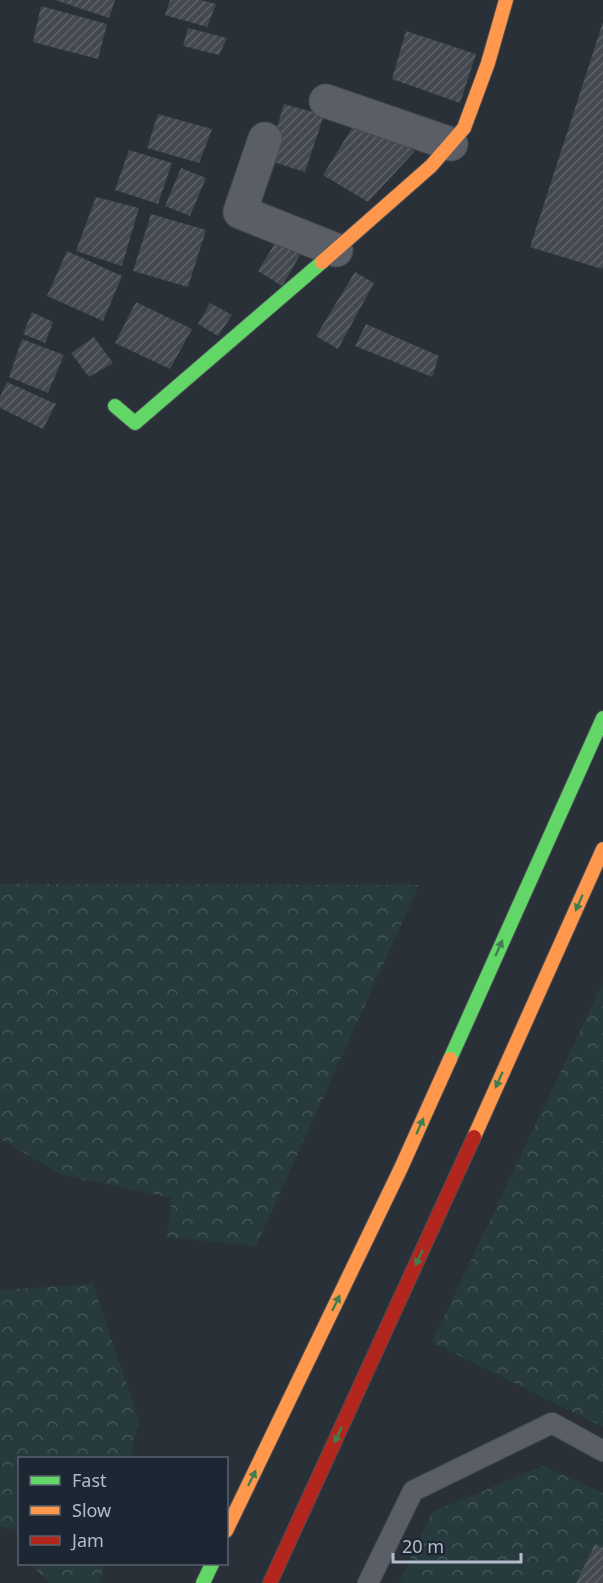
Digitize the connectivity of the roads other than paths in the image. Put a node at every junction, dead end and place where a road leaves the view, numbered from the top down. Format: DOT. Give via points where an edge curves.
graph roads {
  1 [pos="507,0"];
  2 [pos="326,101"];
  3 [pos="265,139"];
  4 [pos="451,144"];
  5 [pos="336,250"];
  6 [pos="116,406"];
  7 [pos="603,718"];
  8 [pos="603,849"];
  9 [pos="603,1451"];
  10 [pos="228,1527"];
  11 [pos="211,1565"];
  12 [pos="203,1583"];
  13 [pos="270,1583"];
  14 [pos="369,1583"];
  1 -- 4 [label="main road" via="464,128"];
  2 -- 4 [label="street"];
  3 -- 5 [label="street" via="240,212"];
  4 -- 5 [label="main road"];
  5 -- 6 [label="main road" via="135,423"];
  10 -- 7 [label="main road, one-way" via="400,1170"];
  8 -- 13 [label="main road, one-way"];
  9 -- 14 [label="lane" via="552,1423 413,1491"];
  11 -- 12 [label="main road"];
}
